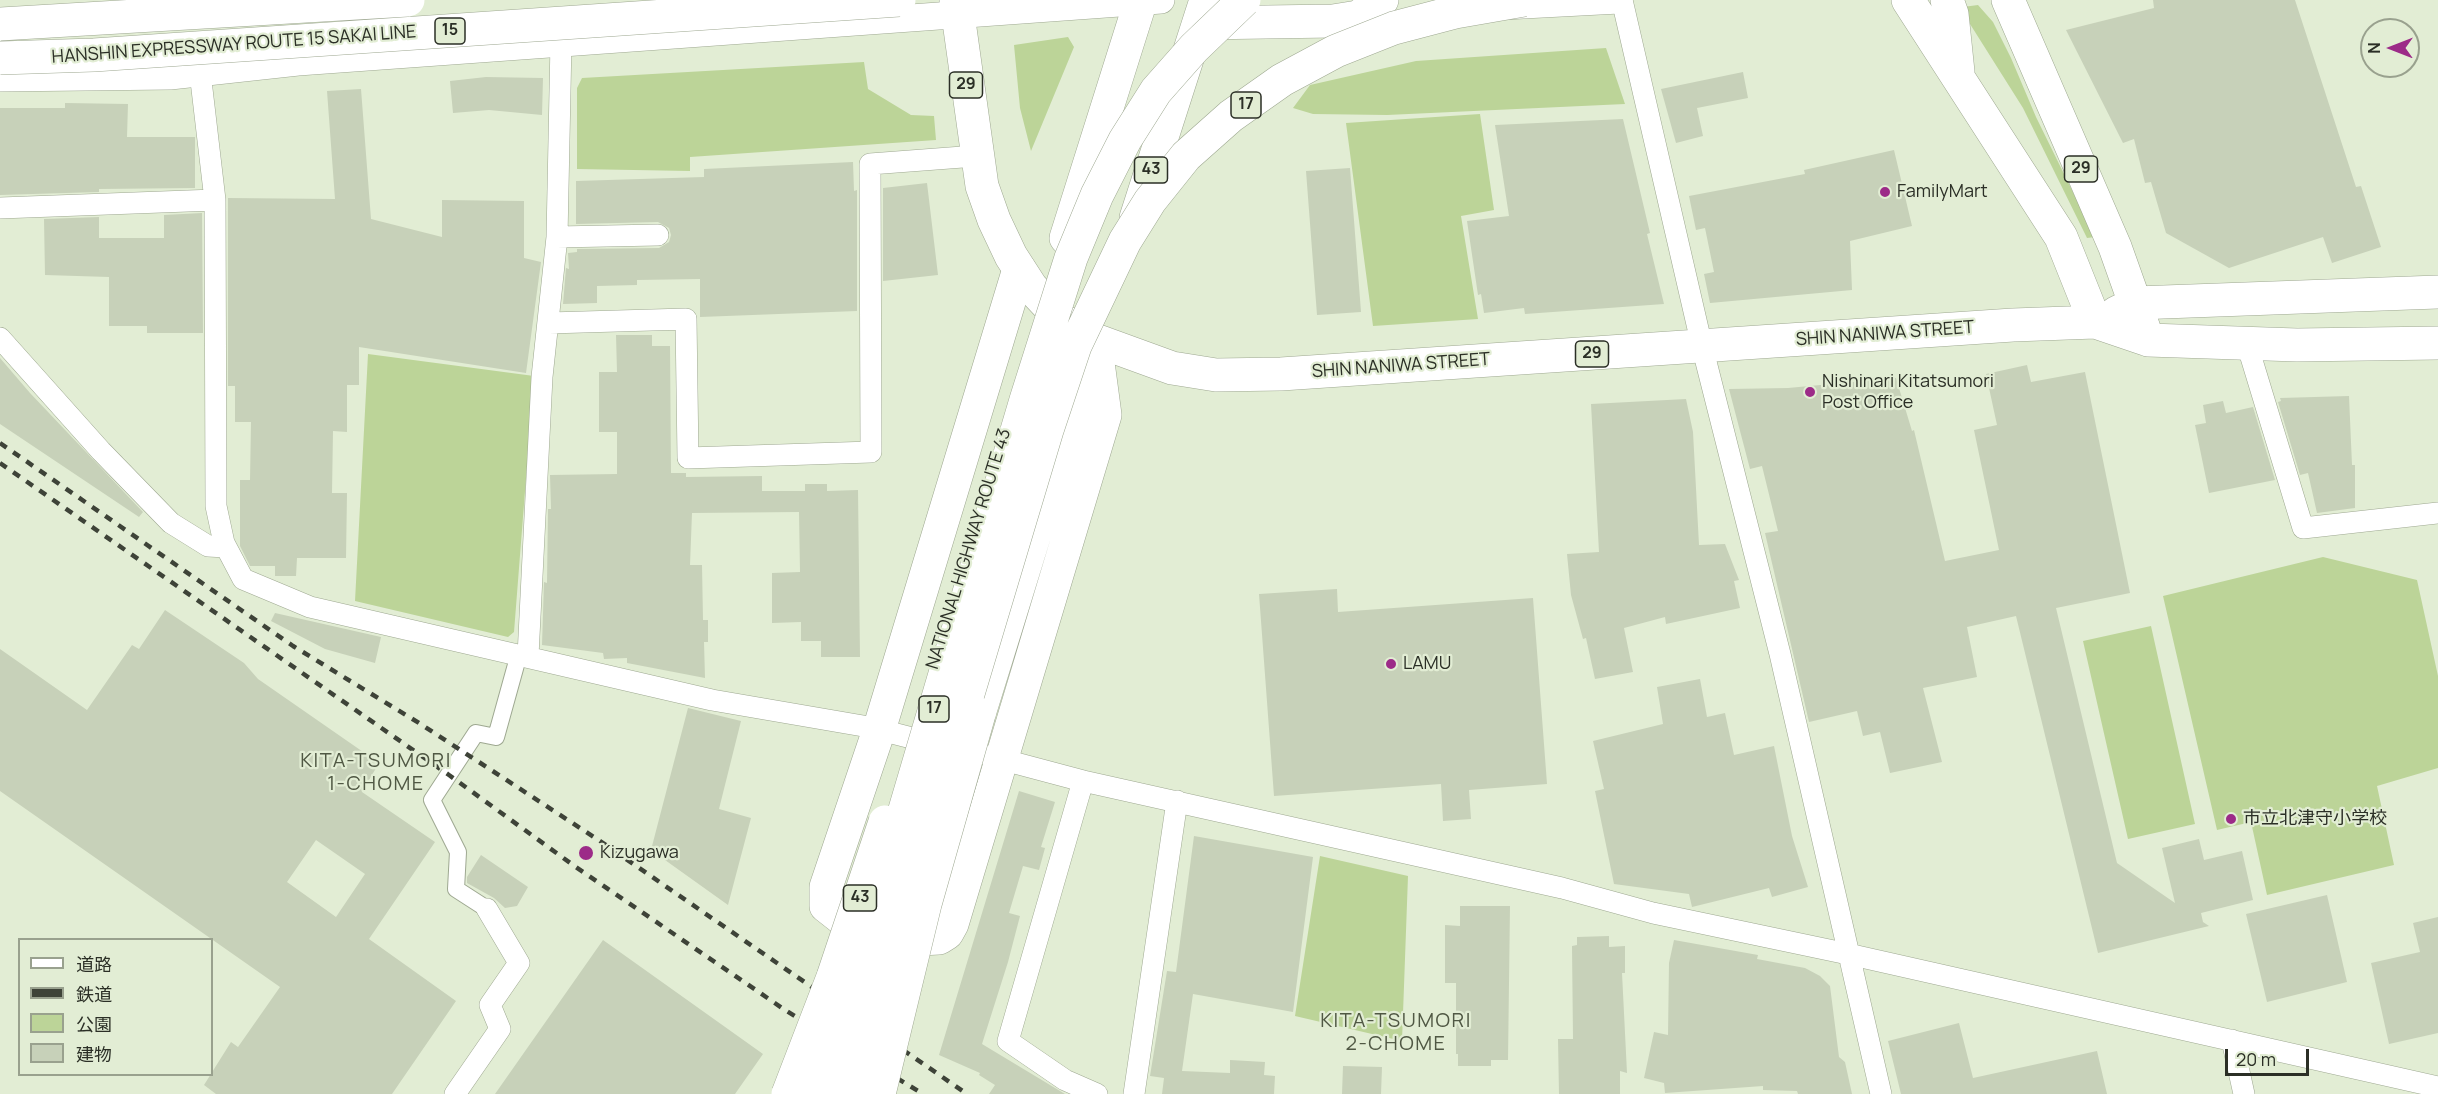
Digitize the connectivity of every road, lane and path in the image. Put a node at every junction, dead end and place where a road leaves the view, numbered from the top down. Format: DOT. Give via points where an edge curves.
graph roads {
  1 [pos="182,0"];
  2 [pos="408,0"];
  3 [pos="899,0"];
  4 [pos="1148,0"];
  5 [pos="1244,0"];
  6 [pos="1524,0"];
  7 [pos="1620,0"];
  8 [pos="1908,0"];
  9 [pos="1947,0"];
  10 [pos="2008,0"];
  11 [pos="957,7"];
  12 [pos="1370,9"];
  13 [pos="1202,11"];
  14 [pos="0,24"];
  15 [pos="561,42"];
  16 [pos="0,58"];
  17 [pos="200,72"];
  18 [pos="0,78"];
  19 [pos="1959,80"];
  20 [pos="976,156"];
  21 [pos="214,200"];
  22 [pos="0,208"];
  23 [pos="658,235"];
  24 [pos="557,237"];
  25 [pos="1019,269"];
  26 [pos="2438,292"];
  27 [pos="2136,303"];
  28 [pos="1045,304"];
  29 [pos="2095,322"];
  30 [pos="549,323"];
  31 [pos="0,338"];
  32 [pos="1095,340"];
  33 [pos="2148,340"];
  34 [pos="2438,342"];
  35 [pos="2247,344"];
  36 [pos="1702,346"];
  37 [pos="2438,513"];
  38 [pos="226,547"];
  39 [pos="523,655"];
  40 [pos="879,730"];
  41 [pos="1001,759"];
  42 [pos="1083,781"];
  43 [pos="1177,801"];
  44 [pos="488,909"];
  45 [pos="1848,954"];
  46 [pos="2232,1040"];
  47 [pos="2425,1088"];
  48 [pos="456,1094"];
  49 [pos="788,1094"];
  50 [pos="821,1094"];
  51 [pos="848,1094"];
  52 [pos="879,1094"];
  53 [pos="1096,1094"];
  54 [pos="1134,1094"];
  55 [pos="1881,1094"];
  56 [pos="2244,1094"];
  1 -- 17 [label="street"];
  2 -- 14 [label="main road, HANSHIN EXPRESSWAY ROUTE 15 SAKAI LINE, bridge"];
  3 -- 16 [label="main road, HANSHIN EXPRESSWAY ROUTE 15 SAKAI LINE / 15, bridge" via="127,53"];
  4 -- 11 [label="street"];
  4 -- 28 [label="main road, NATIONAL HIGHWAY ROUTE 43 / 43"];
  5 -- 50 [label="main road, 17, bridge" via="1156,91 1097,195 1071,258"];
  6 -- 51 [label="main road, 17, bridge" via="1394,28 1336,51 1282,80 1231,116 1186,156 1150,201 1125,241 1075,346 1047,430"];
  7 -- 12 [label="street" via="1415,11"];
  7 -- 36 [label="street"];
  8 -- 19 [label="main road"];
  9 -- 19 [label="main road"];
  10 -- 27 [label="main road, 29"];
  11 -- 15 [label="street"];
  11 -- 20 [label="main road, SHIN NANIWA STREET / 29"];
  12 -- 13 [label="main road" via="1314,22"];
  13 -- 32 [label="main road, 43"];
  15 -- 17 [label="street"];
  15 -- 24 [label="street"];
  17 -- 18 [label="street" via="170,76"];
  17 -- 21 [label="street"];
  19 -- 29 [label="main road" via="2061,237"];
  20 -- 25 [label="main road, SHIN NANIWA STREET / 29" via="987,204"];
  20 -- 30 [label="street" via="870,164 871,452 688,458 686,319"];
  21 -- 22 [label="street"];
  21 -- 38 [label="street" via="216,506"];
  23 -- 24 [label="street"];
  24 -- 30 [label="street"];
  25 -- 28 [label="main road, SHIN NANIWA STREET / 29"];
  25 -- 40 [label="main road"];
  26 -- 27 [label="main road, SHIN NANIWA STREET / 29"];
  27 -- 29 [label="main road, SHIN NANIWA STREET / 29"];
  27 -- 33 [label="main road, 29"];
  28 -- 32 [label="main road, SHIN NANIWA STREET / 29" via="1062,320"];
  28 -- 49 [label="main road, NATIONAL HIGHWAY ROUTE 43 / 43, bridge" via="855,914"];
  29 -- 33 [label="main road, SHIN NANIWA STREET / 29"];
  29 -- 36 [label="main road, SHIN NANIWA STREET / 29"];
  30 -- 39 [label="street"];
  31 -- 38 [label="street" via="171,523 208,546"];
  32 -- 36 [label="main road, SHIN NANIWA STREET / 29" via="1172,368 1245,375"];
  32 -- 41 [label="main road" via="1105,415"];
  32 -- 52 [label="main road, 43, bridge" via="979,714 925,904"];
  33 -- 35 [label="main road, SHIN NANIWA STREET / 29"];
  34 -- 35 [label="main road, SHIN NANIWA STREET / 29"];
  35 -- 37 [label="street" via="2303,528"];
  36 -- 45 [label="street" via="1780,654"];
  38 -- 39 [label="street" via="243,579 310,607"];
  39 -- 40 [label="street" via="712,700"];
  39 -- 44 [label="street" via="496,737 476,733 432,801 458,852 456,889"];
  40 -- 41 [label="street"];
  40 -- 41 [label="main road" via="824,897 826,906 840,917 920,939 939,938 952,924"];
  41 -- 42 [label="street"];
  42 -- 43 [label="street"];
  42 -- 53 [label="street" via="1008,1041 1065,1080"];
  43 -- 45 [label="street" via="1562,888 1653,913"];
  43 -- 54 [label="street"];
  44 -- 48 [label="street" via="519,963 490,1005 500,1029"];
  45 -- 46 [label="street"];
  45 -- 55 [label="street"];
  46 -- 47 [label="street"];
  46 -- 56 [label="street"];
}
